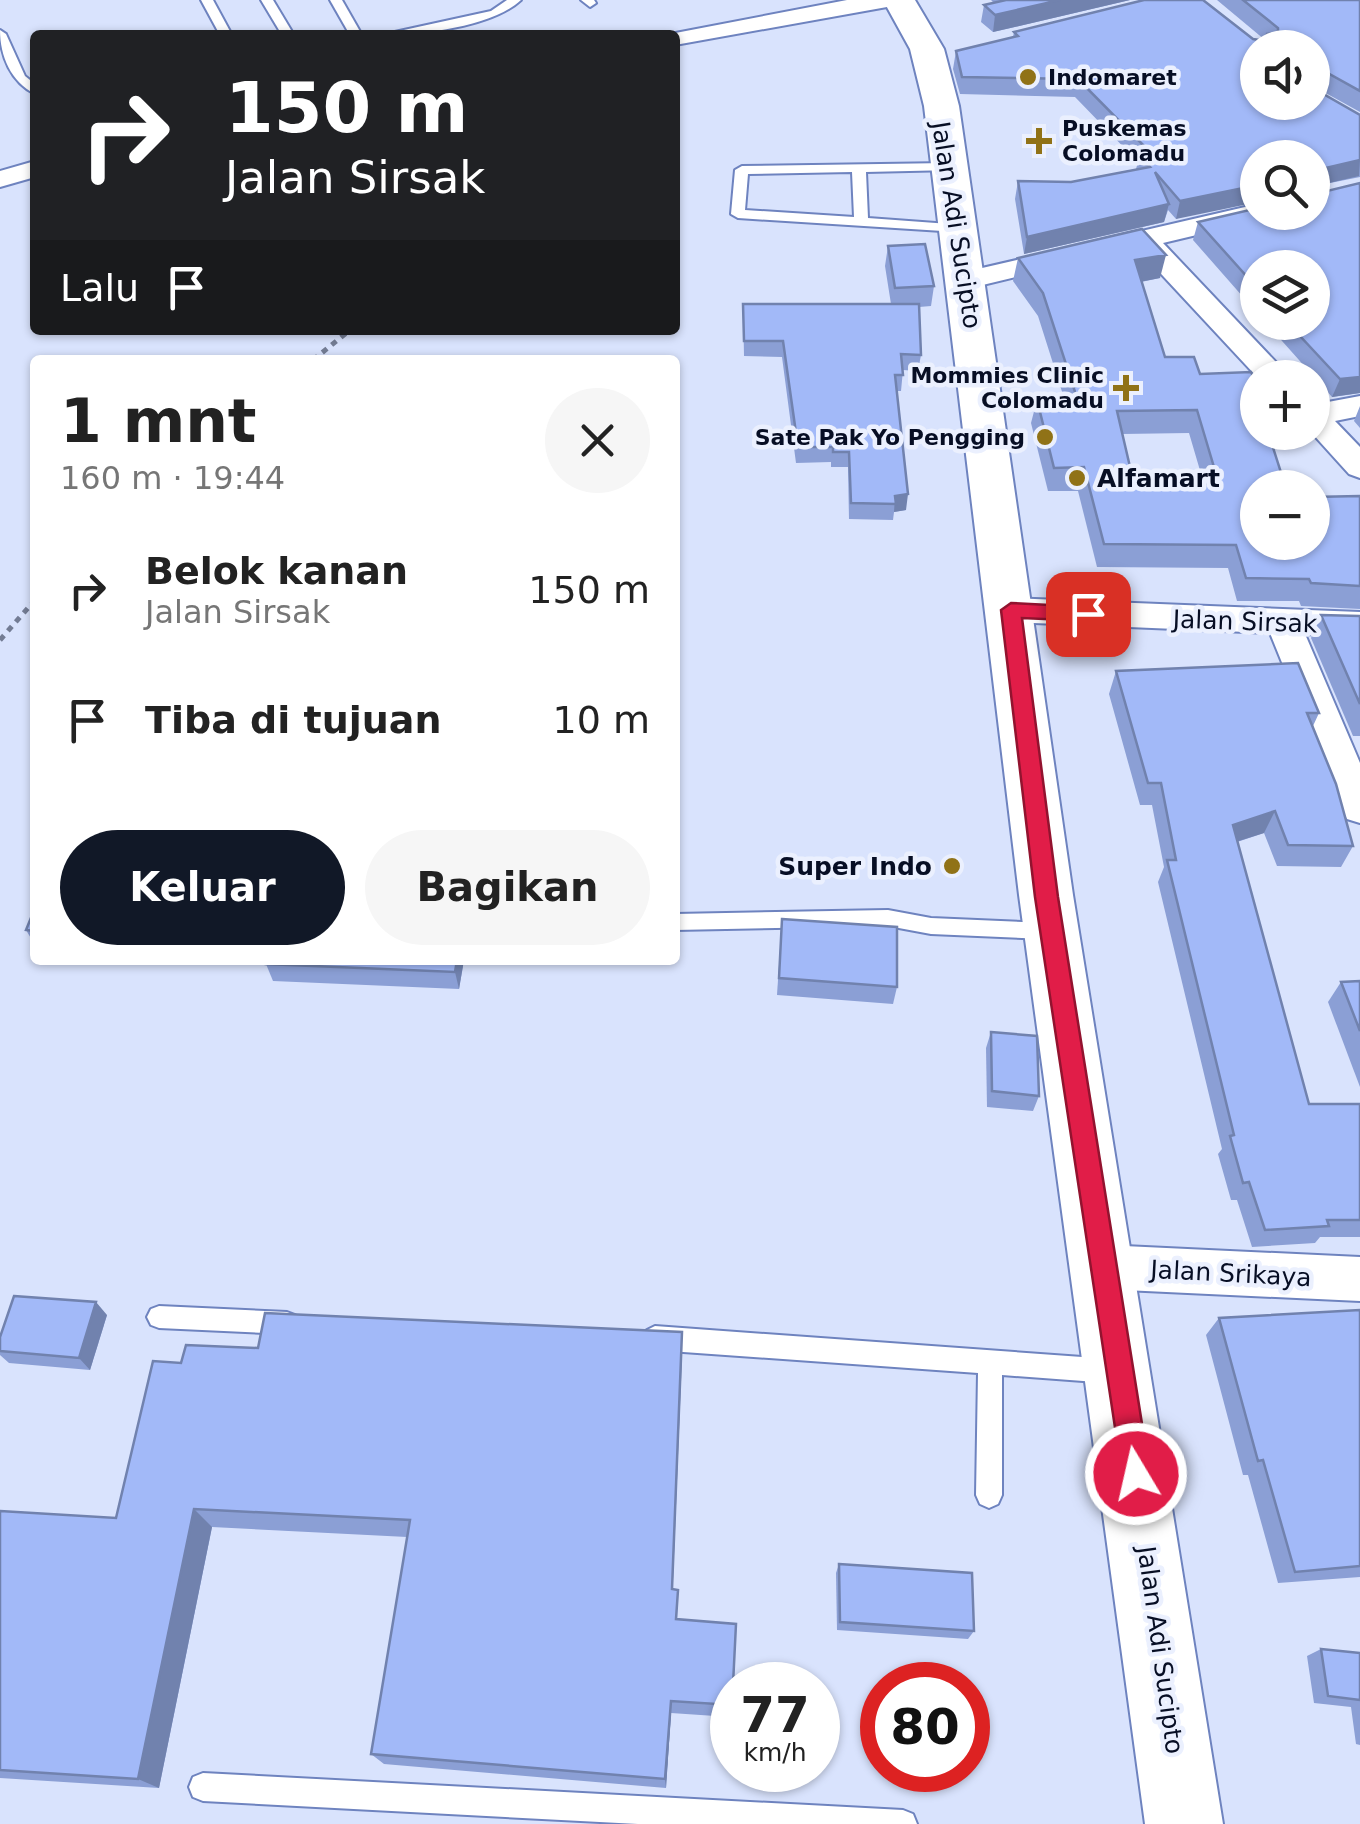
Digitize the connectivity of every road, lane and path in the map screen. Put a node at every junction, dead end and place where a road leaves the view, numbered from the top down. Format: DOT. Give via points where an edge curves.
graph roads {
  1 [pos="207,0"];
  2 [pos="268,0"];
  3 [pos="336,0"];
  4 [pos="516,0"];
  5 [pos="887,0"];
  6 [pos="899,0"];
  7 [pos="223,30"];
  8 [pos="285,30"];
  9 [pos="353,30"];
  10 [pos="413,30"];
  11 [pos="0,34"];
  12 [pos="680,37"];
  13 [pos="16,70"];
  14 [pos="0,72"];
  15 [pos="30,85"];
  16 [pos="948,167"];
  17 [pos="30,170"];
  18 [pos="859,170"];
  19 [pos="0,179"];
  20 [pos="1240,216"];
  21 [pos="861,221"];
  22 [pos="1142,237"];
  23 [pos="962,254"];
  24 [pos="344,335"];
  25 [pos="319,355"];
  26 [pos="1259,360"];
  27 [pos="1360,406"];
  28 [pos="1330,412"];
  29 [pos="1330,434"];
  30 [pos="1360,467"];
  31 [pos="30,606"];
  32 [pos="1011,610"];
  33 [pos="1283,624"];
  34 [pos="1360,624"];
  35 [pos="0,640"];
  36 [pos="1360,808"];
  37 [pos="680,922"];
  38 [pos="1052,931"];
  39 [pos="1103,1267"];
  40 [pos="1360,1279"];
  41 [pos="159,1318"];
  42 [pos="317,1324"];
  43 [pos="632,1337"];
  44 [pos="990,1362"];
  45 [pos="1120,1372"];
  46 [pos="989,1495"];
  47 [pos="203,1787"];
  48 [pos="902,1824"];
  49 [pos="1184,1824"];
  1 -- 7 [label="lane"];
  2 -- 8 [label="lane"];
  3 -- 9 [label="lane"];
  4 -- 10 [label="lane" via="495,14"];
  5 -- 12 [label="street"];
  6 -- 16 [label="highway, Jalan Adi Sucipto" via="940,55"];
  11 -- 13 [label="lane"];
  13 -- 14 [label="lane"];
  13 -- 15 [label="lane"];
  16 -- 18 [label="lane"];
  16 -- 23 [label="highway, Jalan Adi Sucipto"];
  17 -- 19 [label="street"];
  18 -- 21 [label="lane"];
  18 -- 21 [label="lane" via="742,170 738,214"];
  20 -- 22 [label="street"];
  21 -- 23 [label="lane"];
  22 -- 23 [label="street"];
  22 -- 26 [label="street"];
  23 -- 32 [label="highway, Jalan Adi Sucipto"];
  24 -- 25 [label="path"];
  27 -- 28 [label="street"];
  29 -- 30 [label="street"];
  31 -- 35 [label="path"];
  32 -- 33 [label="street, Jalan Sirsak"];
  32 -- 38 [label="highway, Jalan Adi Sucipto"];
  33 -- 34 [label="street, Jalan Sirsak"];
  33 -- 36 [label="street"];
  37 -- 38 [label="lane" via="888,918"];
  38 -- 39 [label="highway, Jalan Adi Sucipto"];
  39 -- 40 [label="street, Jalan Srikaya"];
  39 -- 45 [label="highway, Jalan Adi Sucipto"];
  41 -- 42 [label="lane"];
  43 -- 44 [label="lane"];
  44 -- 45 [label="lane"];
  44 -- 46 [label="lane"];
  45 -- 49 [label="highway, Jalan Adi Sucipto"];
  47 -- 48 [label="lane"];
}
